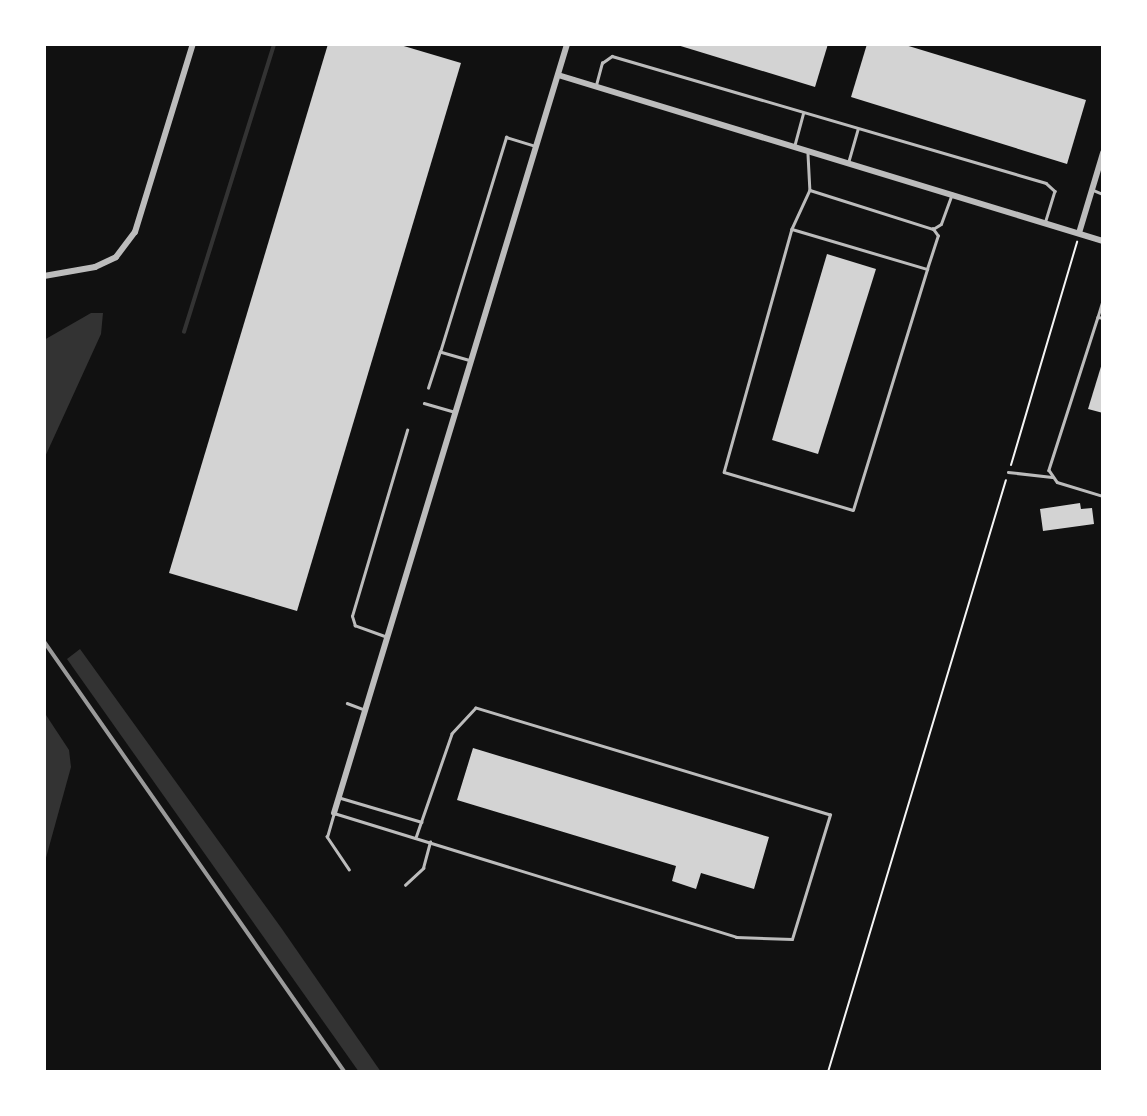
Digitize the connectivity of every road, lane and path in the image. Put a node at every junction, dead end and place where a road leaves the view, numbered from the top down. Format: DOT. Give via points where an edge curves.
graph roads {
  1 [pos="193,44"];
  2 [pos="568,44"];
  3 [pos="558,75"];
  4 [pos="595,87"];
  5 [pos="803,113"];
  6 [pos="858,129"];
  7 [pos="536,147"];
  8 [pos="794,147"];
  9 [pos="808,151"];
  10 [pos="1103,153"];
  11 [pos="848,163"];
  12 [pos="810,190"];
  13 [pos="1092,190"];
  14 [pos="952,194"];
  15 [pos="1103,194"];
  16 [pos="1045,223"];
  17 [pos="792,229"];
  18 [pos="933,229"];
  19 [pos="1079,233"];
  20 [pos="1103,241"];
  21 [pos="927,269"];
  22 [pos="44,276"];
  23 [pos="1103,301"];
  24 [pos="1098,317"];
  25 [pos="1103,318"];
  26 [pos="440,352"];
  27 [pos="471,361"];
  28 [pos="428,388"];
  29 [pos="424,403"];
  30 [pos="455,412"];
  31 [pos="407,430"];
  32 [pos="1009,472"];
  33 [pos="1052,477"];
  34 [pos="1103,496"];
  35 [pos="387,638"];
  36 [pos="347,703"];
  37 [pos="365,710"];
  38 [pos="338,797"];
  39 [pos="334,813"];
  40 [pos="422,822"];
  41 [pos="416,838"];
  42 [pos="430,842"];
  43 [pos="349,870"];
  44 [pos="405,885"];
  45 [pos="828,1072"];
  1 -- 22 [label="street" via="135,232 116,257 95,267"];
  2 -- 3 [label="street"];
  3 -- 4 [label="street"];
  3 -- 7 [label="street"];
  4 -- 5 [label="lane" via="602,63 612,56"];
  4 -- 8 [label="street"];
  5 -- 6 [label="lane"];
  5 -- 8 [label="lane"];
  6 -- 11 [label="lane"];
  6 -- 16 [label="lane" via="1046,183 1055,191"];
  7 -- 26 [label="lane" via="506,137"];
  7 -- 27 [label="street"];
  8 -- 9 [label="street"];
  9 -- 11 [label="street"];
  9 -- 12 [label="lane"];
  10 -- 13 [label="street"];
  11 -- 14 [label="street"];
  12 -- 17 [label="lane"];
  12 -- 18 [label="lane"];
  13 -- 15 [label="lane"];
  13 -- 19 [label="street"];
  14 -- 16 [label="street"];
  14 -- 18 [label="lane" via="941,224"];
  16 -- 19 [label="street"];
  17 -- 21 [label="lane"];
  17 -- 21 [label="lane" via="724,472 853,510"];
  18 -- 21 [label="lane" via="938,236"];
  19 -- 20 [label="street"];
  19 -- 32 [label="path"];
  23 -- 24 [label="lane"];
  24 -- 25 [label="lane"];
  24 -- 33 [label="lane" via="1052,458"];
  26 -- 27 [label="lane"];
  26 -- 28 [label="lane"];
  27 -- 30 [label="street"];
  29 -- 30 [label="lane"];
  30 -- 35 [label="street"];
  31 -- 35 [label="lane" via="352,616 355,626"];
  32 -- 33 [label="lane"];
  32 -- 45 [label="path"];
  33 -- 34 [label="lane"];
  35 -- 37 [label="street"];
  36 -- 37 [label="lane"];
  37 -- 38 [label="street"];
  38 -- 39 [label="street"];
  38 -- 40 [label="lane"];
  39 -- 41 [label="lane"];
  39 -- 43 [label="lane" via="327,837"];
  40 -- 41 [label="lane"];
  40 -- 42 [label="lane" via="452,734 476,708 830,815 792,939 736,937"];
  41 -- 42 [label="lane"];
  42 -- 44 [label="lane" via="423,868"];
}
